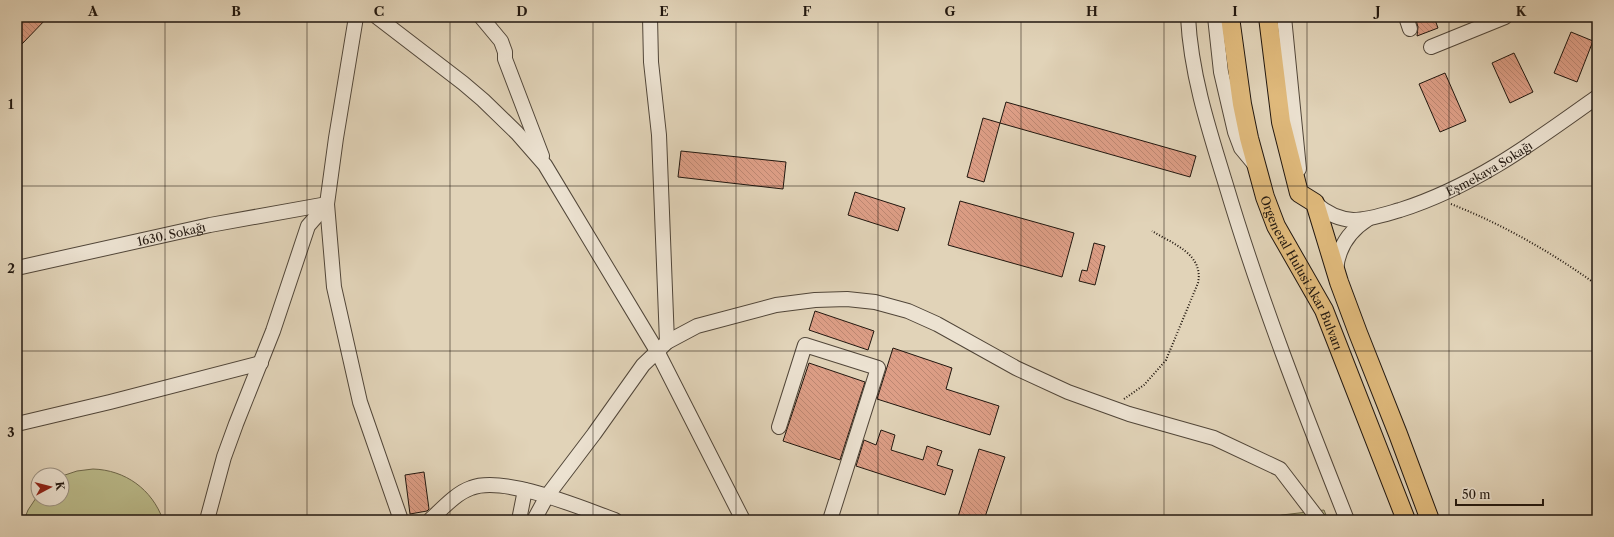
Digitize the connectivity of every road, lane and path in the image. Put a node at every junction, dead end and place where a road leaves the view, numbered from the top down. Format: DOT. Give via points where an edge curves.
graph roads {
  1 [pos="356,17"];
  2 [pos="377,17"];
  3 [pos="481,17"];
  4 [pos="650,17"];
  5 [pos="1188,17"];
  6 [pos="1215,17"];
  7 [pos="1230,17"];
  8 [pos="1268,17"];
  9 [pos="1284,17"];
  10 [pos="1505,17"];
  11 [pos="1431,47"];
  12 [pos="1597,97"];
  13 [pos="545,165"];
  14 [pos="1256,167"];
  15 [pos="1299,193"];
  16 [pos="1435,198"];
  17 [pos="327,204"];
  18 [pos="1315,204"];
  19 [pos="1370,218"];
  20 [pos="1152,231"];
  21 [pos="17,268"];
  22 [pos="1336,272"];
  23 [pos="1597,285"];
  24 [pos="662,346"];
  25 [pos="261,363"];
  26 [pos="1112,408"];
  27 [pos="17,424"];
  28 [pos="779,427"];
  29 [pos="525,490"];
  30 [pos="547,496"];
  31 [pos="207,520"];
  32 [pos="400,520"];
  33 [pos="430,520"];
  34 [pos="519,520"];
  35 [pos="534,520"];
  36 [pos="615,520"];
  37 [pos="743,520"];
  38 [pos="830,520"];
  39 [pos="1319,520"];
  40 [pos="1347,520"];
  41 [pos="1406,520"];
  42 [pos="1430,520"];
  1 -- 17 [label="street"];
  2 -- 13 [label="street" via="483,100"];
  3 -- 13 [label="street" via="503,46 505,59"];
  4 -- 24 [label="street" via="651,62 659,135"];
  5 -- 40 [label="street" via="1201,102 1236,218 1282,354"];
  6 -- 14 [label="street" via="1221,72 1234,132 1241,148"];
  7 -- 14 [label="main road, Orgeneral Hulusi Akar Bulvarı" via="1242,104"];
  8 -- 15 [label="main road" via="1281,122"];
  9 -- 15 [label="street" via="1300,172"];
  10 -- 11 [label="street"];
  12 -- 16 [label="street, Eşmekaya Sokağı" via="1520,152"];
  13 -- 24 [label="street"];
  14 -- 41 [label="main road, Orgeneral Hulusi Akar Bulvarı" via="1276,226 1324,310"];
  15 -- 18 [label="main road"];
  16 -- 19 [label="street, Eşmekaya Sokağı"];
  16 -- 23 [label="path" via="1521,236 1548,251"];
  17 -- 21 [label="street, 1630. Sokağı" via="210,224"];
  17 -- 25 [label="street" via="308,226"];
  17 -- 32 [label="street" via="334,287 358,394"];
  18 -- 19 [label="street" via="1328,213 1344,219"];
  18 -- 22 [label="main road, Orgeneral Hulusi Akar Bulvarı"];
  19 -- 22 [label="street" via="1353,231 1343,243"];
  20 -- 26 [label="path" via="1193,257 1199,272 1198,284 1166,360 1144,385"];
  22 -- 42 [label="main road, Orgeneral Hulusi Akar Bulvarı"];
  24 -- 26 [label="street" via="697,326 776,305 847,298 869,301 893,306 923,317 1038,379"];
  24 -- 30 [label="street" via="643,365"];
  24 -- 37 [label="street"];
  25 -- 27 [label="street"];
  25 -- 31 [label="street" via="224,457"];
  26 -- 39 [label="street" via="1214,438 1280,469"];
  28 -- 38 [label="street" via="805,344 878,368"];
  29 -- 30 [label="street"];
  29 -- 33 [label="street" via="496,484 474,486 461,492"];
  29 -- 34 [label="street"];
  30 -- 35 [label="street"];
  30 -- 36 [label="street"];
}
